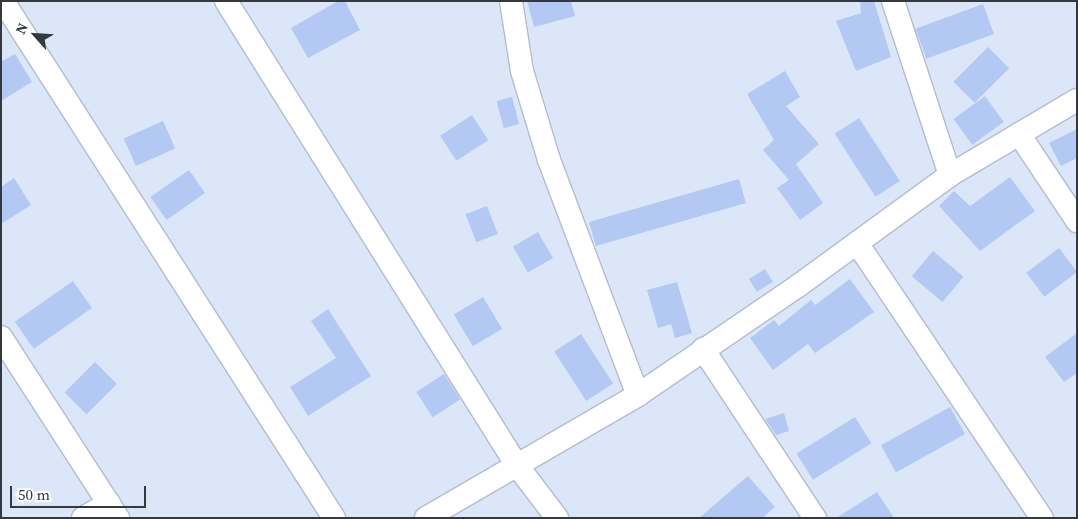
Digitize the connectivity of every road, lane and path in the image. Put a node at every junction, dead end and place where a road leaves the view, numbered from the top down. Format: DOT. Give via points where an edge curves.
graph roads {
  1 [pos="3,1"];
  2 [pos="226,1"];
  3 [pos="511,1"];
  4 [pos="893,1"];
  5 [pos="1077,100"];
  6 [pos="1018,134"];
  7 [pos="950,175"];
  8 [pos="1077,221"];
  9 [pos="857,243"];
  10 [pos="1,336"];
  11 [pos="704,349"];
  12 [pos="638,395"];
  13 [pos="516,464"];
  14 [pos="114,510"];
  15 [pos="83,518"];
  16 [pos="334,518"];
  17 [pos="426,518"];
  18 [pos="557,518"];
  19 [pos="815,518"];
  20 [pos="1042,518"];
  1 -- 16 [label="street"];
  2 -- 13 [label="street"];
  3 -- 12 [label="street" via="522,71 549,160"];
  4 -- 7 [label="street"];
  5 -- 6 [label="street"];
  6 -- 7 [label="street"];
  6 -- 8 [label="street"];
  7 -- 9 [label="street"];
  9 -- 11 [label="street"];
  9 -- 20 [label="street"];
  10 -- 14 [label="street"];
  11 -- 12 [label="street"];
  11 -- 19 [label="street"];
  12 -- 13 [label="street"];
  13 -- 17 [label="street"];
  13 -- 18 [label="street"];
  14 -- 15 [label="street"];
}
